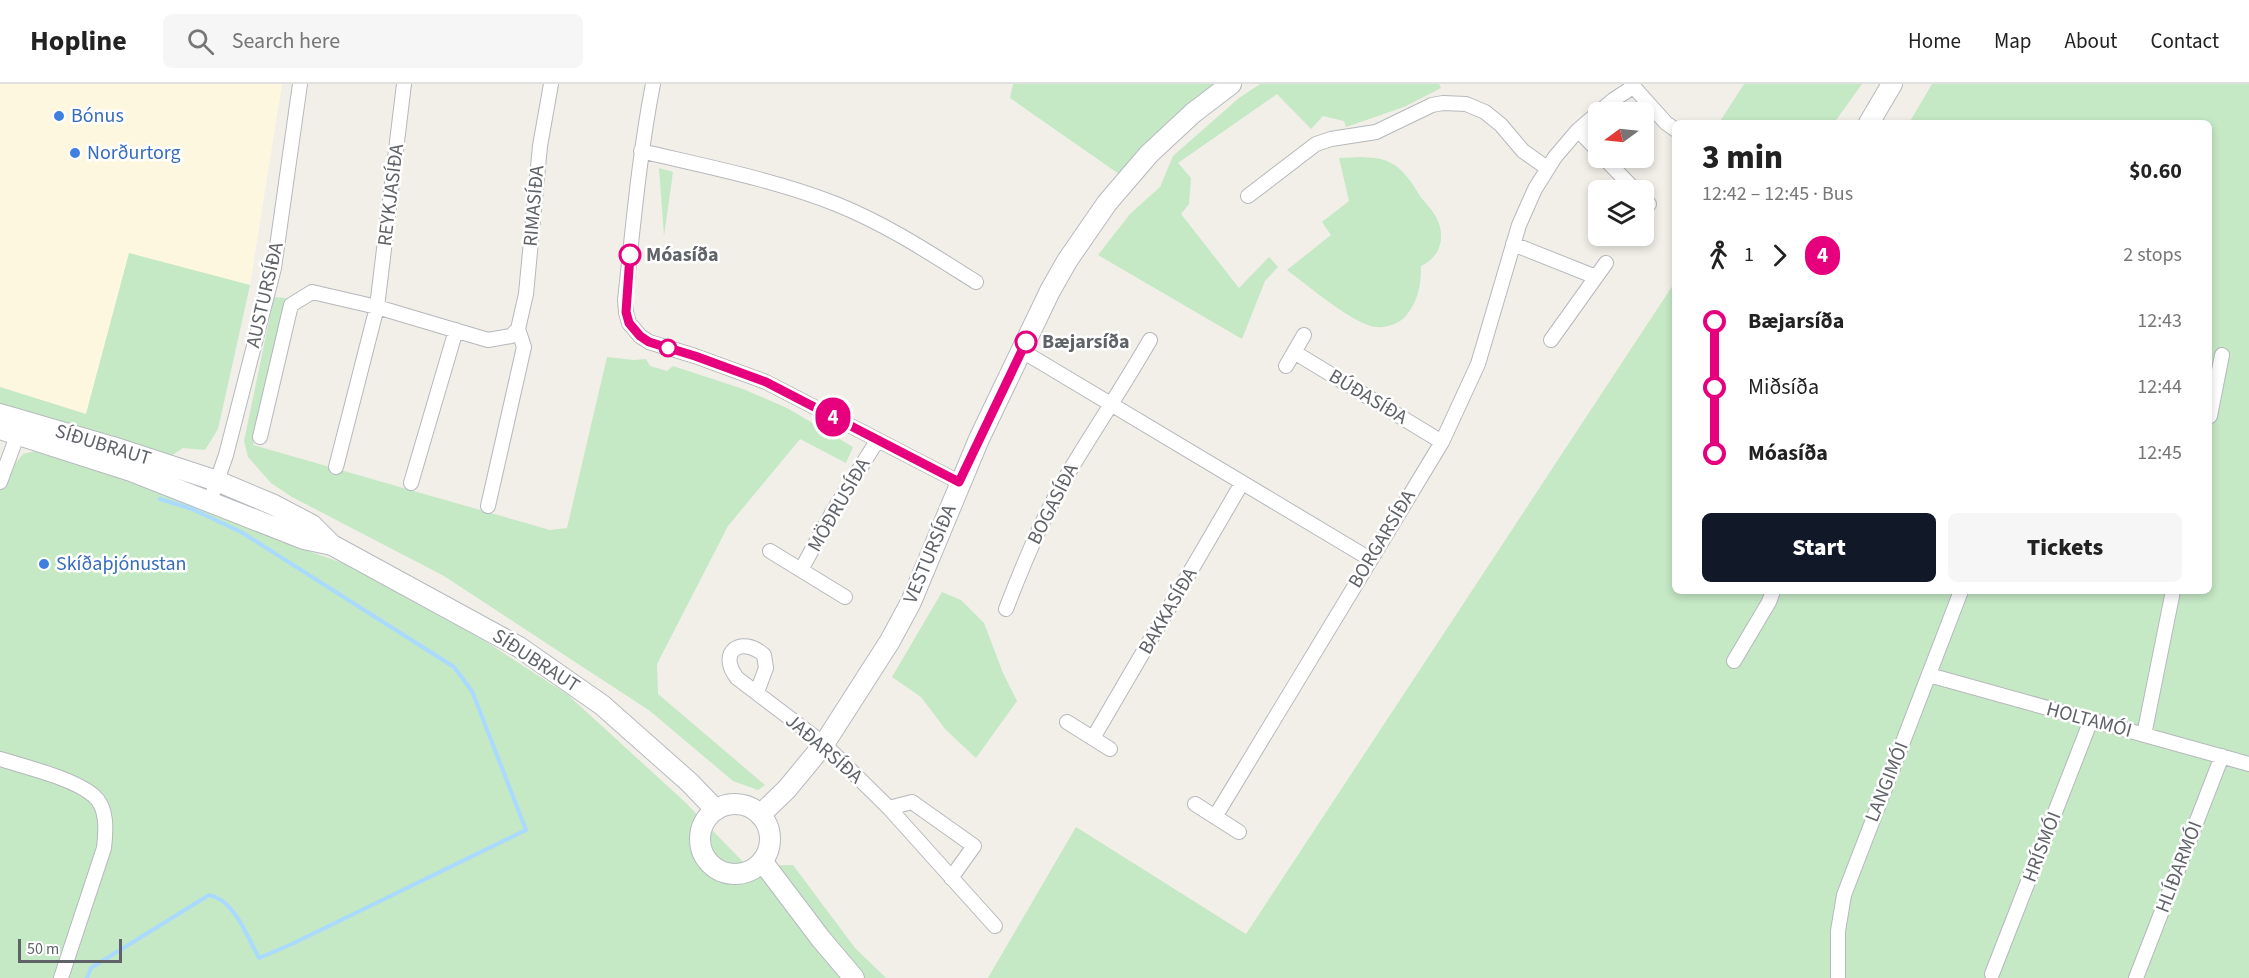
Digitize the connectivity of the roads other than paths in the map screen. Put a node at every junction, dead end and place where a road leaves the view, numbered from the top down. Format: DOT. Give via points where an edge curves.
graph roads {
  1 [pos="300,84"];
  2 [pos="404,84"];
  3 [pos="551,84"];
  4 [pos="653,84"];
  5 [pos="1231,84"];
  6 [pos="1892,84"];
  7 [pos="1632,86"];
  8 [pos="1871,120"];
  9 [pos="1672,126"];
  10 [pos="1578,130"];
  11 [pos="1588,140"];
  12 [pos="641,151"];
  13 [pos="1547,168"];
  14 [pos="1614,168"];
  15 [pos="1625,180"];
  16 [pos="1248,196"];
  17 [pos="1513,244"];
  18 [pos="1606,263"];
  19 [pos="1596,277"];
  20 [pos="976,282"];
  21 [pos="377,307"];
  22 [pos="518,329"];
  23 [pos="456,330"];
  24 [pos="1304,335"];
  25 [pos="1150,340"];
  26 [pos="1551,340"];
  27 [pos="1022,351"];
  28 [pos="1294,352"];
  29 [pos="2222,355"];
  30 [pos="1286,366"];
  31 [pos="1112,405"];
  32 [pos="2212,406"];
  33 [pos="0,414"];
  34 [pos="13,428"];
  35 [pos="260,437"];
  36 [pos="877,441"];
  37 [pos="1442,442"];
  38 [pos="336,467"];
  39 [pos="0,482"];
  40 [pos="217,482"];
  41 [pos="959,482"];
  42 [pos="411,483"];
  43 [pos="1242,483"];
  44 [pos="210,501"];
  45 [pos="488,506"];
  46 [pos="332,545"];
  47 [pos="770,551"];
  48 [pos="1370,559"];
  49 [pos="801,570"];
  50 [pos="1772,594"];
  51 [pos="1961,594"];
  52 [pos="2173,594"];
  53 [pos="845,597"];
  54 [pos="1006,609"];
  55 [pos="1734,661"];
  56 [pos="1929,675"];
  57 [pos="757,692"];
  58 [pos="2091,720"];
  59 [pos="1067,722"];
  60 [pos="2144,735"];
  61 [pos="1093,738"];
  62 [pos="824,744"];
  63 [pos="1110,748"];
  64 [pos="2222,756"];
  65 [pos="0,759"];
  66 [pos="2249,764"];
  67 [pos="1195,804"];
  68 [pos="889,808"];
  69 [pos="716,810"];
  70 [pos="760,815"];
  71 [pos="1215,816"];
  72 [pos="1239,832"];
  73 [pos="762,861"];
  74 [pos="951,878"];
  75 [pos="995,926"];
  76 [pos="1992,974"];
  77 [pos="61,978"];
  78 [pos="854,978"];
  79 [pos="1838,978"];
  80 [pos="2136,978"];
  1 -- 40 [label="street, AUSTURSÍÐA" via="274,268"];
  2 -- 21 [label="street, REYKJASÍÐA"];
  3 -- 22 [label="street, RIMASÍÐA" via="540,146 526,294"];
  4 -- 12 [label="street"];
  5 -- 27 [label="street, VESTURSÍÐA" via="1164,140 1107,203 1067,261"];
  6 -- 8 [label="street"];
  7 -- 9 [label="street"];
  7 -- 10 [label="street, BORGARSÍÐA"];
  10 -- 11 [label="street"];
  10 -- 13 [label="street, BORGARSÍÐA"];
  12 -- 20 [label="street" via="835,203 894,232"];
  12 -- 36 [label="street" via="625,300 634,330 649,342 766,382"];
  13 -- 16 [label="street" via="1523,151 1485,112 1466,104 1443,103 1376,132 1316,144"];
  13 -- 17 [label="street, BORGARSÍÐA" via="1526,206"];
  14 -- 15 [label="street"];
  17 -- 19 [label="street"];
  17 -- 37 [label="street, BORGARSÍÐA" via="1478,364"];
  18 -- 19 [label="street"];
  19 -- 26 [label="street"];
  21 -- 23 [label="street"];
  21 -- 35 [label="street" via="312,292 291,305"];
  21 -- 38 [label="street"];
  22 -- 23 [label="street" via="511,336 488,340"];
  22 -- 45 [label="street, RIMASÍÐA" via="524,346"];
  23 -- 42 [label="street"];
  24 -- 28 [label="street"];
  25 -- 31 [label="street"];
  27 -- 31 [label="street"];
  27 -- 41 [label="street, VESTURSÍÐA"];
  28 -- 30 [label="street"];
  28 -- 37 [label="street, BÚÐASÍÐA"];
  29 -- 32 [label="street"];
  31 -- 43 [label="street"];
  31 -- 54 [label="street, BOGASÍÐA" via="1045,517"];
  33 -- 34 [label="street, SÍÐUBRAUT"];
  34 -- 39 [label="street"];
  34 -- 40 [label="street, SÍÐUBRAUT"];
  34 -- 44 [label="street, SÍÐUBRAUT"];
  36 -- 41 [label="street"];
  36 -- 49 [label="street, MÖÐRUSÍÐA"];
  37 -- 48 [label="street, BORGARSÍÐA"];
  40 -- 44 [label="street, AUSTURSÍÐA"];
  40 -- 46 [label="street, SÍÐUBRAUT" via="312,525"];
  41 -- 62 [label="street, VESTURSÍÐA" via="911,602"];
  43 -- 48 [label="street"];
  43 -- 61 [label="street, BAKKASÍÐA"];
  44 -- 46 [label="street, SÍÐUBRAUT" via="304,539"];
  46 -- 69 [label="street, SÍÐUBRAUT" via="519,647 602,705"];
  47 -- 49 [label="street"];
  48 -- 71 [label="street, BORGARSÍÐA"];
  49 -- 53 [label="street"];
  50 -- 55 [label="street"];
  51 -- 56 [label="street, LANGIMÓI"];
  52 -- 60 [label="street"];
  56 -- 58 [label="street, HOLTAMÓI"];
  56 -- 79 [label="street, LANGIMÓI" via="1844,895"];
  57 -- 62 [label="street, JAÐARSÍÐA"];
  58 -- 60 [label="street, HOLTAMÓI"];
  58 -- 76 [label="street, HRÍSMÓI"];
  59 -- 61 [label="street"];
  60 -- 64 [label="street, HOLTAMÓI"];
  61 -- 63 [label="street"];
  62 -- 68 [label="street, JAÐARSÍÐA"];
  62 -- 70 [label="street, VESTURSÍÐA"];
  64 -- 66 [label="street, HOLTAMÓI"];
  64 -- 80 [label="street, HLÍÐARMÓI"];
  65 -- 77 [label="street" via="66,780 94,795 103,812 104,848"];
  67 -- 71 [label="street"];
  68 -- 74 [label="street, JAÐARSÍÐA"];
  68 -- 74 [label="street" via="912,802 974,846"];
  69 -- 70 [label="street" via="741,805"];
  69 -- 73 [label="street" via="700,837 706,858 713,866 733,874 744,873"];
  70 -- 73 [label="street" via="770,836"];
  71 -- 72 [label="street"];
  73 -- 78 [label="street"];
  74 -- 75 [label="street, JAÐARSÍÐA"];
}
